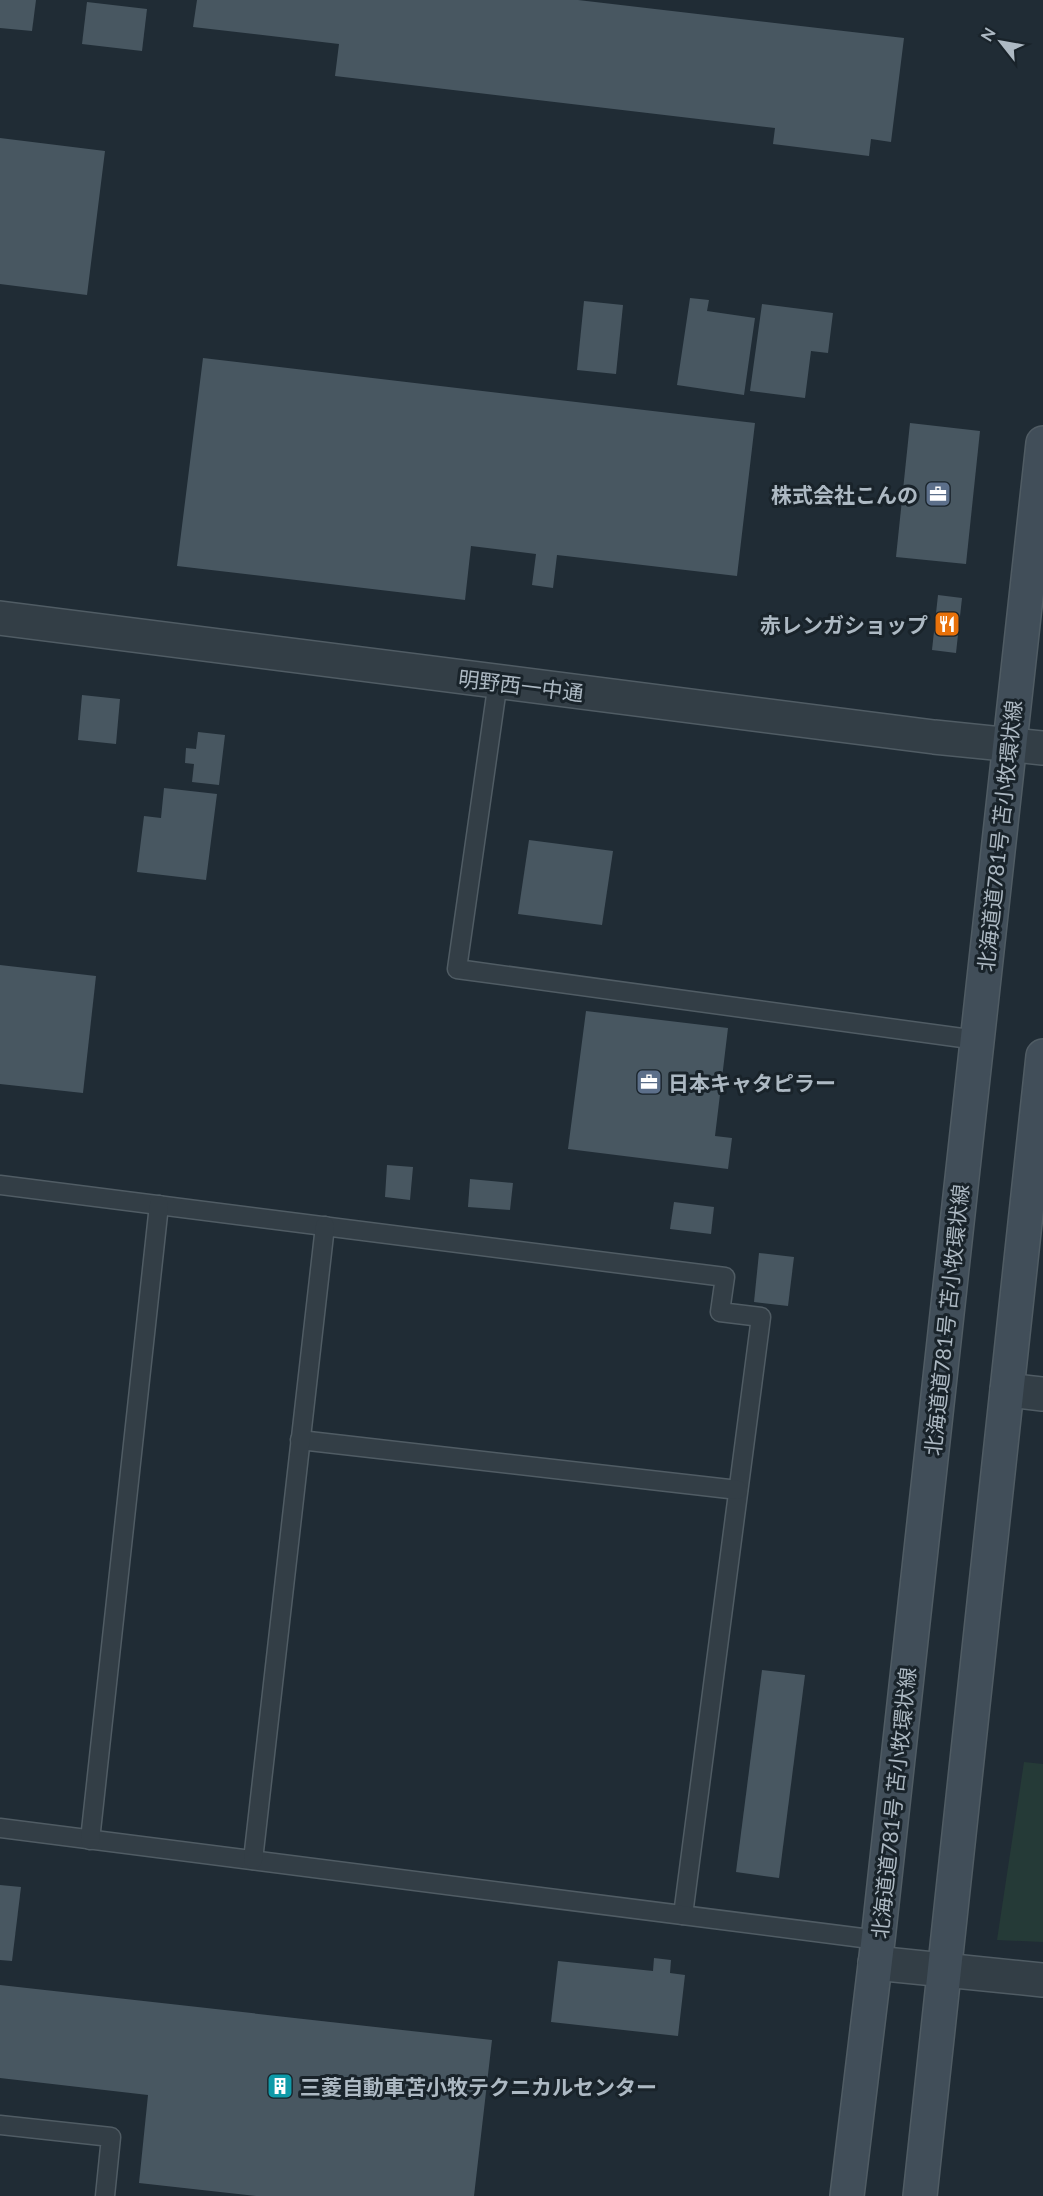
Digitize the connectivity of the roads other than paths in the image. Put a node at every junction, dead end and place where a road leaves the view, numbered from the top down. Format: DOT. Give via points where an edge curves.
graph roads {
  1 [pos="1043,443"];
  2 [pos="0,618"];
  3 [pos="498,681"];
  4 [pos="1008,745"];
  5 [pos="1043,748"];
  6 [pos="977,1040"];
  7 [pos="1043,1056"];
  8 [pos="1038,1142"];
  9 [pos="0,1185"];
  10 [pos="159,1205"];
  11 [pos="325,1226"];
  12 [pos="1007,1390"];
  13 [pos="1043,1394"];
  14 [pos="300,1440"];
  15 [pos="738,1490"];
  16 [pos="0,1828"];
  17 [pos="90,1840"];
  18 [pos="253,1860"];
  19 [pos="683,1915"];
  20 [pos="877,1951"];
  21 [pos="944,1971"];
  22 [pos="1043,1980"];
  23 [pos="0,2125"];
  24 [pos="105,2196"];
  25 [pos="848,2196"];
  26 [pos="920,2196"];
  1 -- 4 [label="main road, 北海道道781号 苫小牧環状線"];
  2 -- 3 [label="street, 明野西一中通"];
  3 -- 4 [label="street, 明野西一中通"];
  3 -- 6 [label="lane" via="458,969"];
  4 -- 5 [label="street, 明野西一中通"];
  4 -- 6 [label="main road, 北海道道781号 苫小牧環状線"];
  6 -- 20 [label="main road, 北海道道781号 苫小牧環状線"];
  7 -- 8 [label="main road"];
  8 -- 12 [label="main road"];
  9 -- 10 [label="lane"];
  10 -- 11 [label="lane"];
  10 -- 17 [label="lane"];
  11 -- 14 [label="lane"];
  11 -- 15 [label="lane" via="725,1277 720,1312 761,1317"];
  12 -- 13 [label="street"];
  12 -- 21 [label="main road"];
  14 -- 15 [label="lane"];
  14 -- 18 [label="lane"];
  15 -- 19 [label="lane"];
  16 -- 17 [label="lane"];
  17 -- 18 [label="lane"];
  18 -- 19 [label="lane"];
  19 -- 20 [label="lane"];
  20 -- 21 [label="street"];
  20 -- 25 [label="main road, 北海道道781号 苫小牧環状線"];
  21 -- 22 [label="street"];
  21 -- 26 [label="main road"];
  23 -- 24 [label="lane" via="111,2138"];
}
